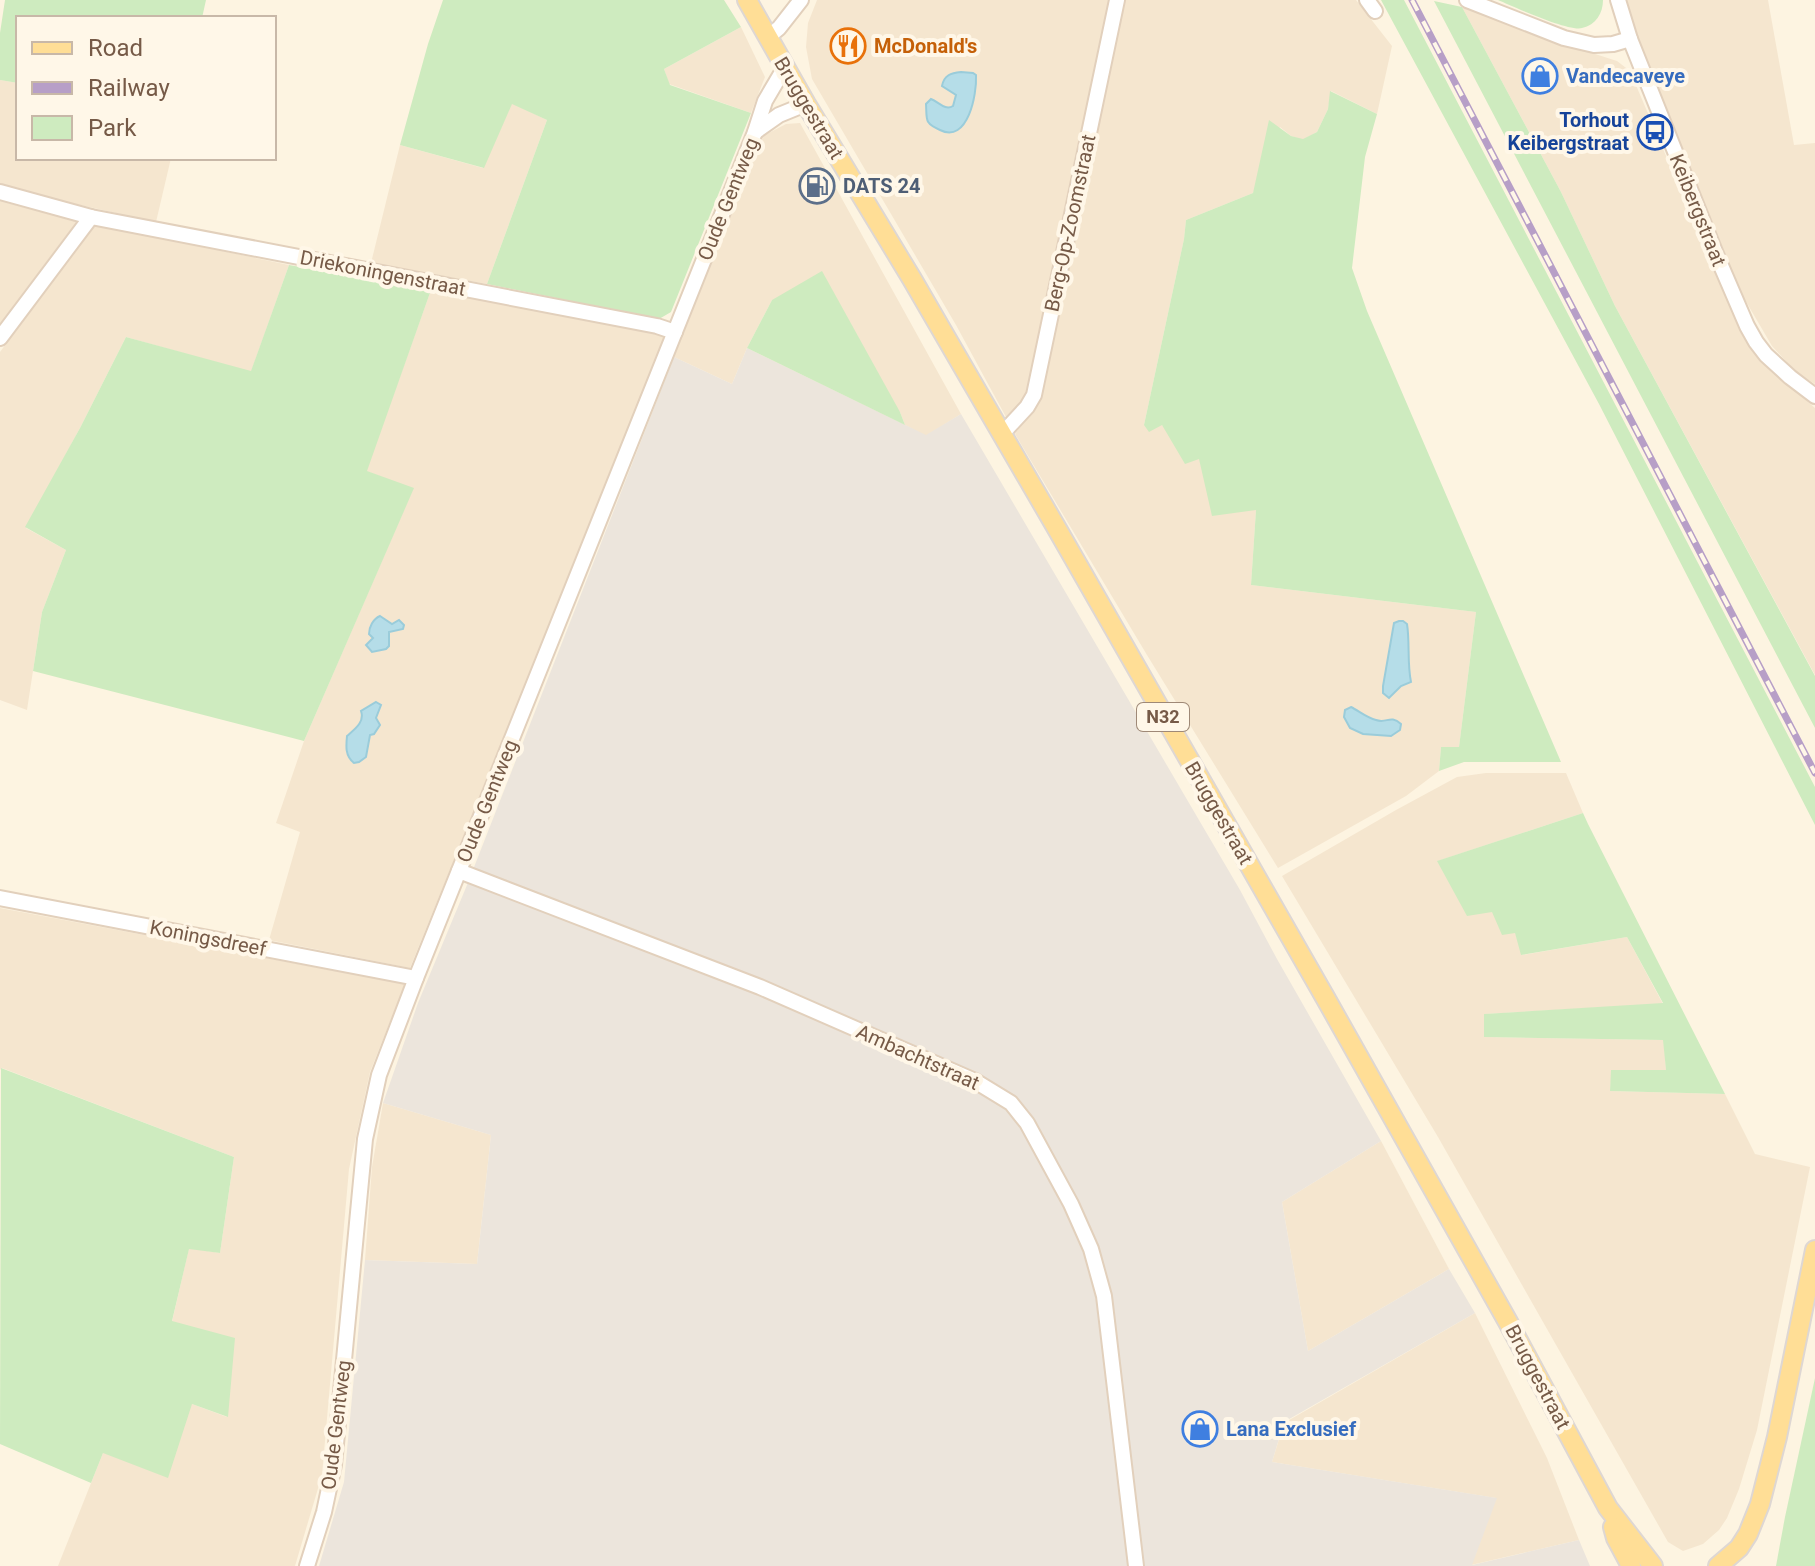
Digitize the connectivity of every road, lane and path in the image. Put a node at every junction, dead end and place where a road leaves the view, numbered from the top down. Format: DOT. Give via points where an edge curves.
graph roads {
  1 [pos="747,0"];
  2 [pos="801,0"];
  3 [pos="1117,0"];
  4 [pos="1467,0"];
  5 [pos="1618,0"];
  6 [pos="768,37"];
  7 [pos="1630,39"];
  8 [pos="785,67"];
  9 [pos="806,104"];
  10 [pos="755,132"];
  11 [pos="0,192"];
  12 [pos="91,217"];
  13 [pos="675,332"];
  14 [pos="0,338"];
  15 [pos="1815,396"];
  16 [pos="1001,435"];
  17 [pos="459,871"];
  18 [pos="0,898"];
  19 [pos="416,978"];
  20 [pos="1815,1250"];
  21 [pos="1608,1508"];
  22 [pos="1735,1557"];
  23 [pos="307,1566"];
  24 [pos="1136,1566"];
  25 [pos="1631,1566"];
  26 [pos="1653,1566"];
  27 [pos="1718,1566"];
  1 -- 6 [label="main road, Bruggestraat / N32"];
  2 -- 6 [label="street"];
  3 -- 16 [label="street, Berg-Op-Zoomstraat" via="1034,395"];
  4 -- 7 [label="street" via="1564,38 1594,45"];
  5 -- 7 [label="street, Keibergstraat"];
  6 -- 8 [label="main road, Bruggestraat / N32"];
  7 -- 15 [label="street, Keibergstraat" via="1747,326 1766,355"];
  8 -- 9 [label="main road, Bruggestraat / N32"];
  8 -- 10 [label="street, Oude Gentweg"];
  9 -- 10 [label="street"];
  9 -- 16 [label="main road, Bruggestraat / N32"];
  10 -- 13 [label="street, Oude Gentweg"];
  11 -- 12 [label="street, Driekoningenstraat"];
  12 -- 13 [label="street, Driekoningenstraat"];
  12 -- 14 [label="street"];
  13 -- 17 [label="street, Oude Gentweg"];
  16 -- 21 [label="main road, Bruggestraat / N32" via="1365,1068"];
  17 -- 19 [label="street, Oude Gentweg"];
  17 -- 24 [label="street, Ambachtstraat" via="760,987 975,1081 1011,1103 1071,1204 1104,1296"];
  18 -- 19 [label="street, Koningsdreef"];
  19 -- 23 [label="street, Oude Gentweg" via="371,1106 334,1465"];
  20 -- 22 [label="main road" via="1769,1470"];
  21 -- 25 [label="main road, Bruggestraat / N32"];
  21 -- 26 [label="main road, Bruggestraat / N32"];
  22 -- 27 [label="main road"];
}
